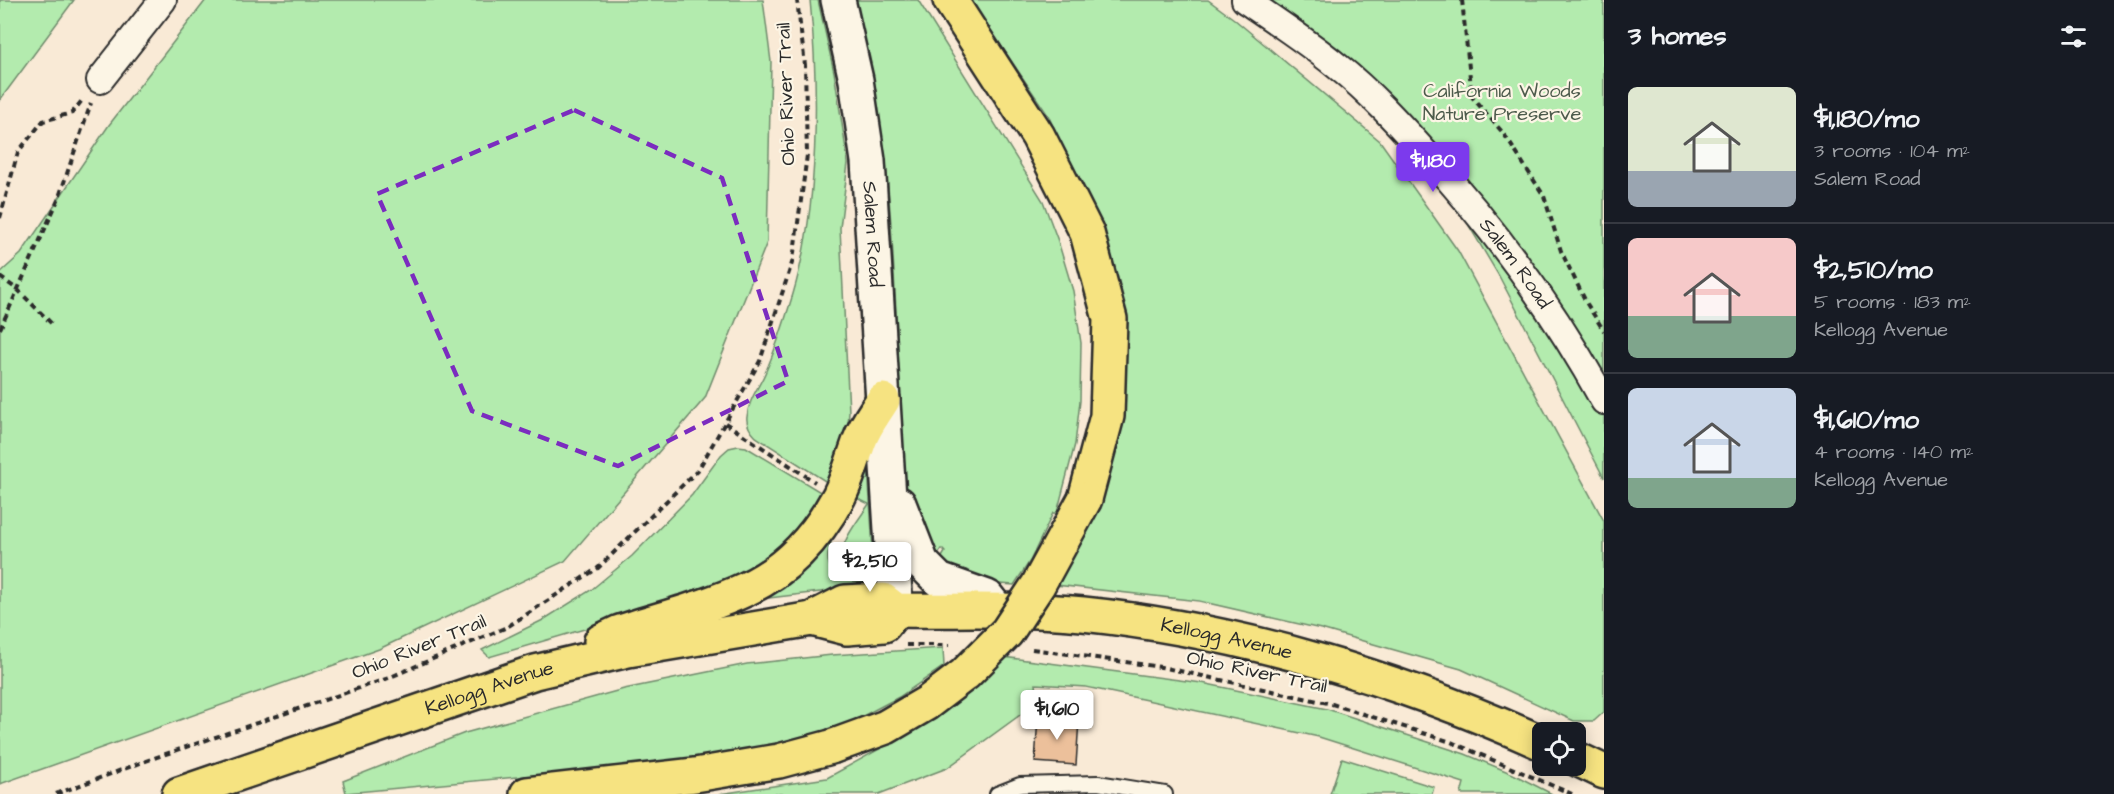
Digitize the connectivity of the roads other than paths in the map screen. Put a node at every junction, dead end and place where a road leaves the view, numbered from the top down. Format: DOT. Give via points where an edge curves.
graph roads {
  1 [pos="163,0"];
  2 [pos="838,0"];
  3 [pos="950,0"];
  4 [pos="1245,0"];
  5 [pos="100,80"];
  6 [pos="883,400"];
  7 [pos="1604,401"];
  8 [pos="887,471"];
  9 [pos="896,610"];
  10 [pos="998,611"];
  11 [pos="535,672"];
  12 [pos="1532,739"];
  13 [pos="179,794"];
  14 [pos="527,794"];
  15 [pos="997,794"];
  16 [pos="1165,794"];
  1 -- 5 [label="street"];
  2 -- 6 [label="street, Salem Road" via="856,80 868,161"];
  3 -- 14 [label="main road, bridge" via="1038,136 1087,233 1110,319 1107,416 1085,499 1007,632 965,674 886,727 779,761"];
  4 -- 7 [label="street, Salem Road" via="1339,67 1404,129 1524,273"];
  6 -- 8 [label="street, Salem Road"];
  6 -- 11 [label="main road" via="821,526 777,570 747,589 620,632"];
  8 -- 9 [label="street, Salem Road"];
  8 -- 10 [label="street, Salem Road" via="922,563 939,580 987,597"];
  9 -- 10 [label="main road, Kellogg Avenue"];
  9 -- 11 [label="main road, Kellogg Avenue" via="883,600 845,602 812,619 628,651"];
  10 -- 12 [label="main road, Kellogg Avenue" via="1082,614 1147,623 1296,655 1428,695"];
  11 -- 13 [label="main road, Kellogg Avenue"];
  15 -- 16 [label="lane" via="1020,785 1098,783"];
}
